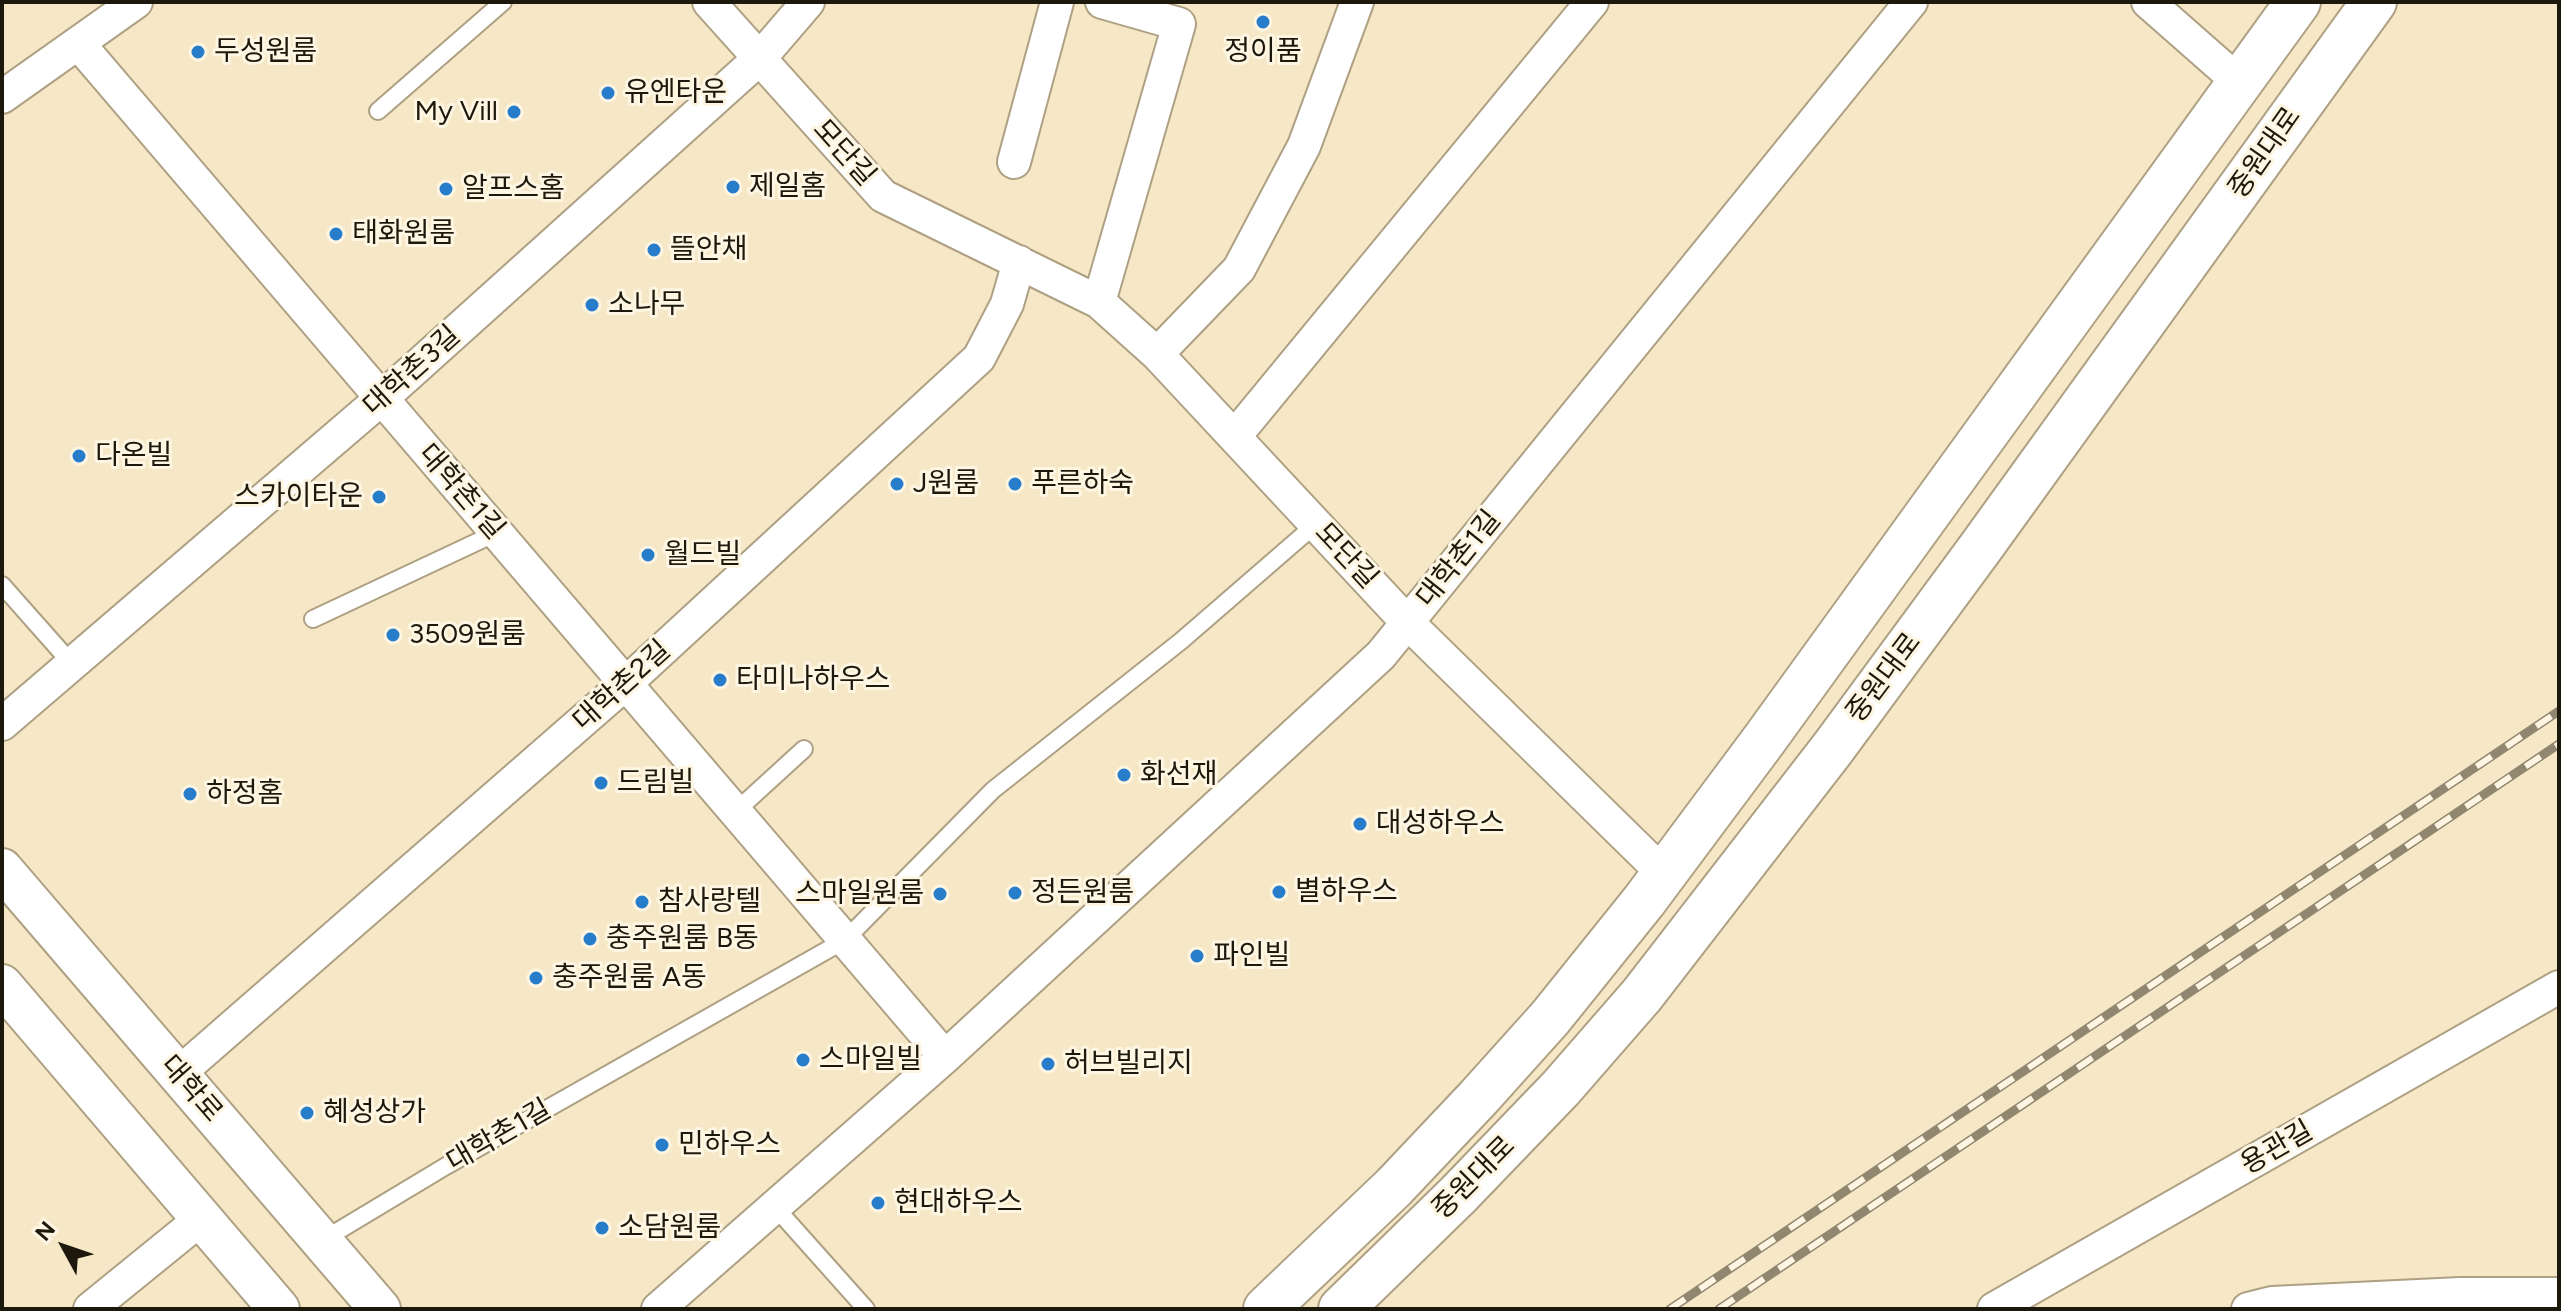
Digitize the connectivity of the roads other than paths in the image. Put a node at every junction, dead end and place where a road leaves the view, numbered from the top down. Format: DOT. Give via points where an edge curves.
graph roads {
  1 [pos="136,2"];
  2 [pos="503,2"];
  3 [pos="709,2"];
  4 [pos="808,2"];
  5 [pos="1057,2"];
  6 [pos="1102,2"];
  7 [pos="1357,2"];
  8 [pos="1592,2"];
  9 [pos="1911,2"];
  10 [pos="2148,2"];
  11 [pos="2298,2"];
  12 [pos="2374,2"];
  13 [pos="78,43"];
  14 [pos="760,58"];
  15 [pos="2239,82"];
  16 [pos="2,97"];
  17 [pos="378,111"];
  18 [pos="1014,162"];
  19 [pos="1019,262"];
  20 [pos="1099,302"];
  21 [pos="1157,354"];
  22 [pos="381,399"];
  23 [pos="1235,436"];
  24 [pos="1316,524"];
  25 [pos="496,533"];
  26 [pos="2,585"];
  27 [pos="313,619"];
  28 [pos="1407,622"];
  29 [pos="72,664"];
  30 [pos="625,684"];
  31 [pos="2,724"];
  32 [pos="804,749"];
  33 [pos="735,812"];
  34 [pos="2,869"];
  35 [pos="1664,874"];
  36 [pos="845,940"];
  37 [pos="2,985"];
  38 [pos="2559,987"];
  39 [pos="945,1057"];
  40 [pos="178,1074"];
  41 [pos="775,1207"];
  42 [pos="202,1218"];
  43 [pos="322,1241"];
  44 [pos="2559,1294"];
  45 [pos="2011,1306"];
  46 [pos="90,1309"];
  47 [pos="279,1309"];
  48 [pos="380,1309"];
  49 [pos="658,1309"];
  50 [pos="866,1309"];
  51 [pos="1266,1309"];
  52 [pos="1341,1309"];
  53 [pos="2248,1309"];
  1 -- 13 [label="street"];
  2 -- 17 [label="lane"];
  3 -- 14 [label="street, 모단길"];
  4 -- 14 [label="street, 대학촌3길"];
  5 -- 18 [label="street"];
  6 -- 20 [label="street" via="1179,24"];
  7 -- 21 [label="street" via="1304,146 1239,269"];
  8 -- 23 [label="street"];
  9 -- 28 [label="street, 대학촌1길"];
  10 -- 15 [label="street"];
  11 -- 15 [label="main road, 중원대로"];
  12 -- 52 [label="main road, 중원대로" via="1833,748 1642,995 1551,1099"];
  13 -- 16 [label="street"];
  13 -- 22 [label="street, 대학촌1길"];
  14 -- 19 [label="street, 모단길" via="883,196"];
  14 -- 22 [label="street, 대학촌3길"];
  15 -- 35 [label="main road, 중원대로"];
  19 -- 20 [label="street, 모단길"];
  19 -- 30 [label="street, 대학촌2길" via="1007,304 979,358"];
  20 -- 21 [label="street, 모단길"];
  21 -- 23 [label="street, 모단길"];
  22 -- 25 [label="street, 대학촌1길"];
  22 -- 29 [label="street, 대학촌3길"];
  23 -- 24 [label="street, 모단길"];
  24 -- 28 [label="street, 모단길"];
  24 -- 36 [label="lane, 대학촌1길" via="1181,641 993,790"];
  25 -- 27 [label="lane"];
  25 -- 30 [label="street, 대학촌1길"];
  26 -- 29 [label="lane"];
  28 -- 35 [label="street, 모단길"];
  28 -- 39 [label="street, 대학촌1길" via="1381,655"];
  29 -- 31 [label="street, 대학촌3길"];
  30 -- 33 [label="street, 대학촌1길"];
  30 -- 40 [label="street, 대학촌2길"];
  32 -- 33 [label="lane"];
  33 -- 36 [label="street, 대학촌1길"];
  34 -- 40 [label="street, 대학로"];
  35 -- 51 [label="main road, 중원대로" via="1550,1018 1479,1097"];
  36 -- 39 [label="street, 대학촌1길"];
  36 -- 43 [label="lane, 대학촌1길"];
  37 -- 42 [label="street"];
  38 -- 45 [label="street, 용관길"];
  39 -- 41 [label="street, 대학촌1길"];
  40 -- 43 [label="street, 대학로"];
  41 -- 49 [label="street, 대학촌1길"];
  41 -- 50 [label="lane"];
  42 -- 46 [label="street"];
  42 -- 47 [label="street"];
  43 -- 48 [label="street, 대학로"];
  44 -- 53 [label="street" via="2272,1303"];
}
